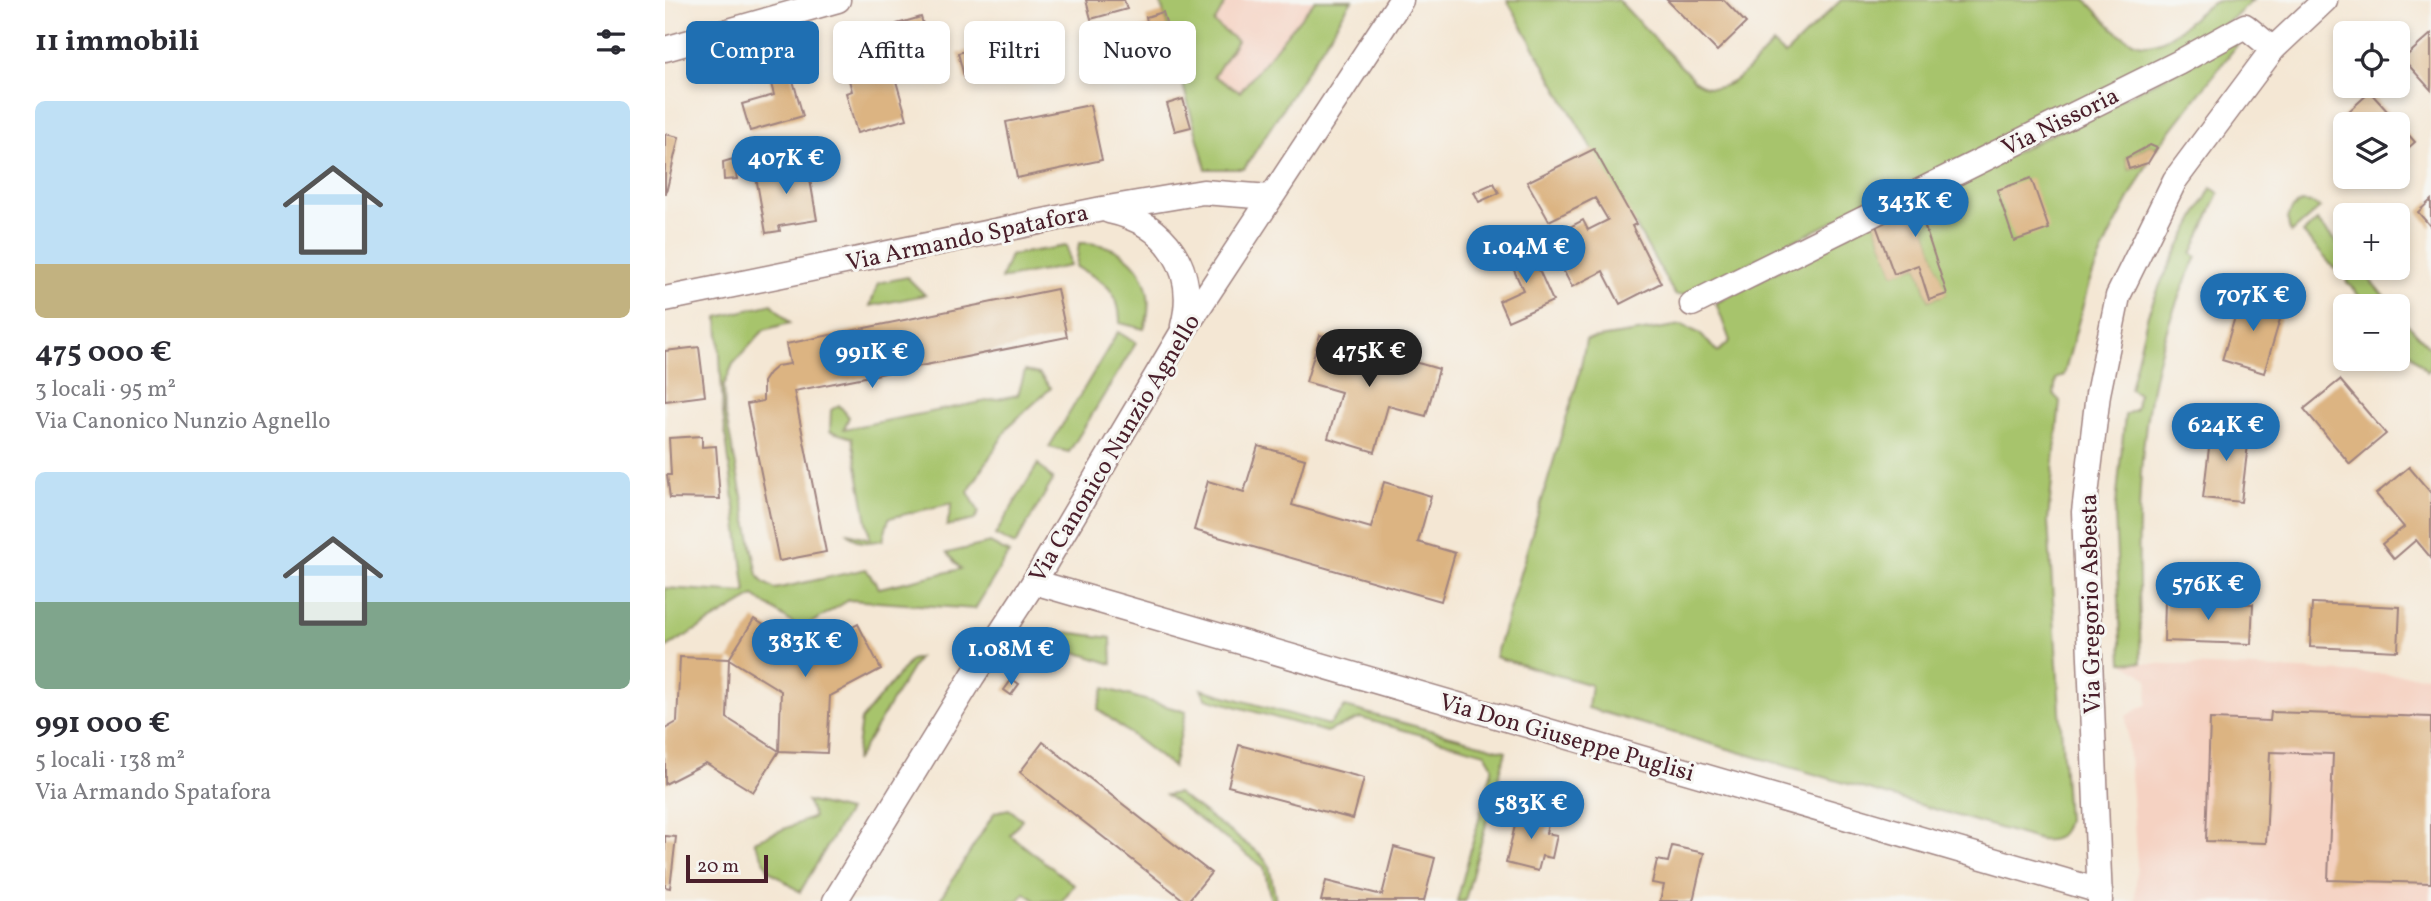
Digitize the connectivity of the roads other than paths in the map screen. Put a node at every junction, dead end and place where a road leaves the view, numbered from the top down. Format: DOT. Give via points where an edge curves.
graph roads {
  1 [pos="838,0"];
  2 [pos="1401,0"];
  3 [pos="2325,0"];
  4 [pos="665,49"];
  5 [pos="2273,49"];
  6 [pos="1270,197"];
  7 [pos="1102,209"];
  8 [pos="665,299"];
  9 [pos="1692,304"];
  10 [pos="1180,336"];
  11 [pos="1034,582"];
  12 [pos="2100,896"];
  13 [pos="835,901"];
  1 -- 4 [label="street"];
  2 -- 6 [label="street, Via Canonico Nunzio Agnello"];
  3 -- 5 [label="street, Via Gregorio Asbesta"];
  5 -- 9 [label="street, Via Nissoria" via="2245,26"];
  5 -- 12 [label="street, Via Gregorio Asbesta" via="2175,180 2118,296 2084,512"];
  6 -- 7 [label="street, Via Armando Spatafora" via="1203,192"];
  6 -- 10 [label="street, Via Canonico Nunzio Agnello"];
  7 -- 8 [label="street, Via Armando Spatafora"];
  7 -- 10 [label="street" via="1130,215 1155,230 1174,252 1185,279 1188,308"];
  10 -- 11 [label="street, Via Canonico Nunzio Agnello"];
  11 -- 12 [label="street, Via Don Giuseppe Puglisi"];
  11 -- 13 [label="street, Via Canonico Nunzio Agnello"];
}
